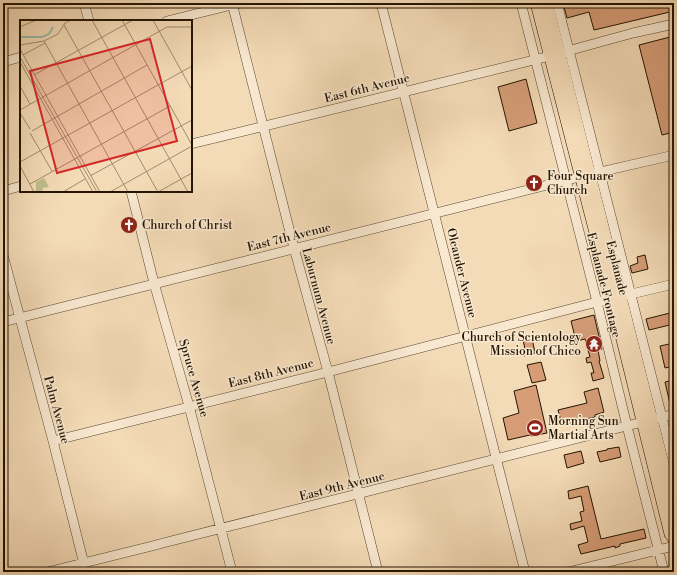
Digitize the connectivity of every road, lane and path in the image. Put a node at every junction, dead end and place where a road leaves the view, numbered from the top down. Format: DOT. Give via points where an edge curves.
graph roads {
  1 [pos="84,3"];
  2 [pos="381,3"];
  3 [pos="521,3"];
  4 [pos="536,3"];
  5 [pos="547,3"];
  6 [pos="557,3"];
  7 [pos="235,4"];
  8 [pos="89,20"];
  9 [pos="172,20"];
  10 [pos="674,24"];
  11 [pos="559,53"];
  12 [pos="20,57"];
  13 [pos="534,60"];
  14 [pos="3,62"];
  15 [pos="403,92"];
  16 [pos="263,126"];
  17 [pos="192,144"];
  18 [pos="674,155"];
  19 [pos="590,175"];
  20 [pos="566,181"];
  21 [pos="20,186"];
  22 [pos="3,191"];
  23 [pos="131,192"];
  24 [pos="434,213"];
  25 [pos="294,248"];
  26 [pos="3,255"];
  27 [pos="154,283"];
  28 [pos="674,284"];
  29 [pos="631,294"];
  30 [pos="616,298"];
  31 [pos="597,302"];
  32 [pos="19,317"];
  33 [pos="3,322"];
  34 [pos="465,336"];
  35 [pos="328,372"];
  36 [pos="190,406"];
  37 [pos="674,414"];
  38 [pos="652,420"];
  39 [pos="627,426"];
  40 [pos="52,440"];
  41 [pos="496,459"];
  42 [pos="674,465"];
  43 [pos="358,494"];
  44 [pos="674,506"];
  45 [pos="221,528"];
  46 [pos="674,539"];
  47 [pos="674,546"];
  48 [pos="659,549"];
  49 [pos="85,567"];
  50 [pos="47,572"];
  51 [pos="232,572"];
  52 [pos="378,572"];
  53 [pos="525,572"];
  54 [pos="568,572"];
  55 [pos="664,572"];
  1 -- 8 [label="street"];
  2 -- 15 [label="street, Oleander Avenue"];
  3 -- 13 [label="street, Esplanade Frontage"];
  4 -- 11 [label="main road, Esplanade"];
  5 -- 11 [label="main road, Esplanade"];
  6 -- 11 [label="street, Esplanade Frontage"];
  7 -- 9 [label="street"];
  7 -- 16 [label="street, Laburnum Avenue"];
  10 -- 11 [label="street, East 6th Avenue"];
  11 -- 13 [label="street, East 6th Avenue"];
  11 -- 19 [label="main road, Esplanade"];
  11 -- 19 [label="street, Esplanade Frontage"];
  12 -- 14 [label="street"];
  13 -- 15 [label="street, East 6th Avenue"];
  13 -- 20 [label="street, Esplanade Frontage"];
  15 -- 16 [label="street, East 6th Avenue"];
  15 -- 24 [label="street, Oleander Avenue"];
  16 -- 17 [label="street, East 6th Avenue"];
  16 -- 25 [label="street, Laburnum Avenue"];
  18 -- 19 [label="street, East 7th Avenue"];
  19 -- 20 [label="street, East 7th Avenue"];
  19 -- 29 [label="street, Esplanade Frontage"];
  19 -- 30 [label="main road, Esplanade"];
  20 -- 24 [label="street, East 7th Avenue"];
  20 -- 31 [label="street, Esplanade Frontage"];
  21 -- 22 [label="street"];
  23 -- 27 [label="street, Spruce Avenue"];
  24 -- 25 [label="street, East 7th Avenue"];
  24 -- 34 [label="street, Oleander Avenue"];
  25 -- 27 [label="street, East 7th Avenue"];
  25 -- 35 [label="street, Laburnum Avenue"];
  26 -- 32 [label="street, Palm Avenue"];
  27 -- 32 [label="street, East 7th Avenue"];
  27 -- 36 [label="street, Spruce Avenue"];
  28 -- 29 [label="street, East 8th Avenue"];
  29 -- 30 [label="street, East 8th Avenue"];
  29 -- 38 [label="street, Esplanade Frontage"];
  30 -- 31 [label="street, East 8th Avenue"];
  30 -- 38 [label="main road, Esplanade"];
  31 -- 34 [label="street, East 8th Avenue"];
  31 -- 39 [label="street, Esplanade Frontage"];
  32 -- 33 [label="street, East 7th Avenue"];
  32 -- 40 [label="street, Palm Avenue"];
  34 -- 35 [label="street, East 8th Avenue"];
  34 -- 41 [label="street, Oleander Avenue"];
  35 -- 36 [label="street, East 8th Avenue"];
  35 -- 43 [label="street, Laburnum Avenue"];
  36 -- 40 [label="street, East 8th Avenue"];
  36 -- 45 [label="street, Spruce Avenue"];
  37 -- 38 [label="street, East 9th Avenue"];
  38 -- 39 [label="street, East 9th Avenue"];
  38 -- 42 [label="street, Esplanade Frontage"];
  38 -- 44 [label="main road, Esplanade"];
  38 -- 46 [label="main road, Esplanade" via="670,534"];
  39 -- 41 [label="street, East 9th Avenue"];
  39 -- 48 [label="street, Esplanade Frontage"];
  40 -- 49 [label="street, Palm Avenue"];
  41 -- 43 [label="street, East 9th Avenue"];
  41 -- 53 [label="street, Oleander Avenue"];
  43 -- 45 [label="street, East 9th Avenue"];
  43 -- 52 [label="street, Laburnum Avenue"];
  45 -- 49 [label="street, East 9th Avenue"];
  45 -- 51 [label="street, Spruce Avenue"];
  47 -- 48 [label="street"];
  48 -- 54 [label="street"];
  48 -- 55 [label="street, Esplanade Frontage"];
  49 -- 50 [label="street, East 9th Avenue"];
}
